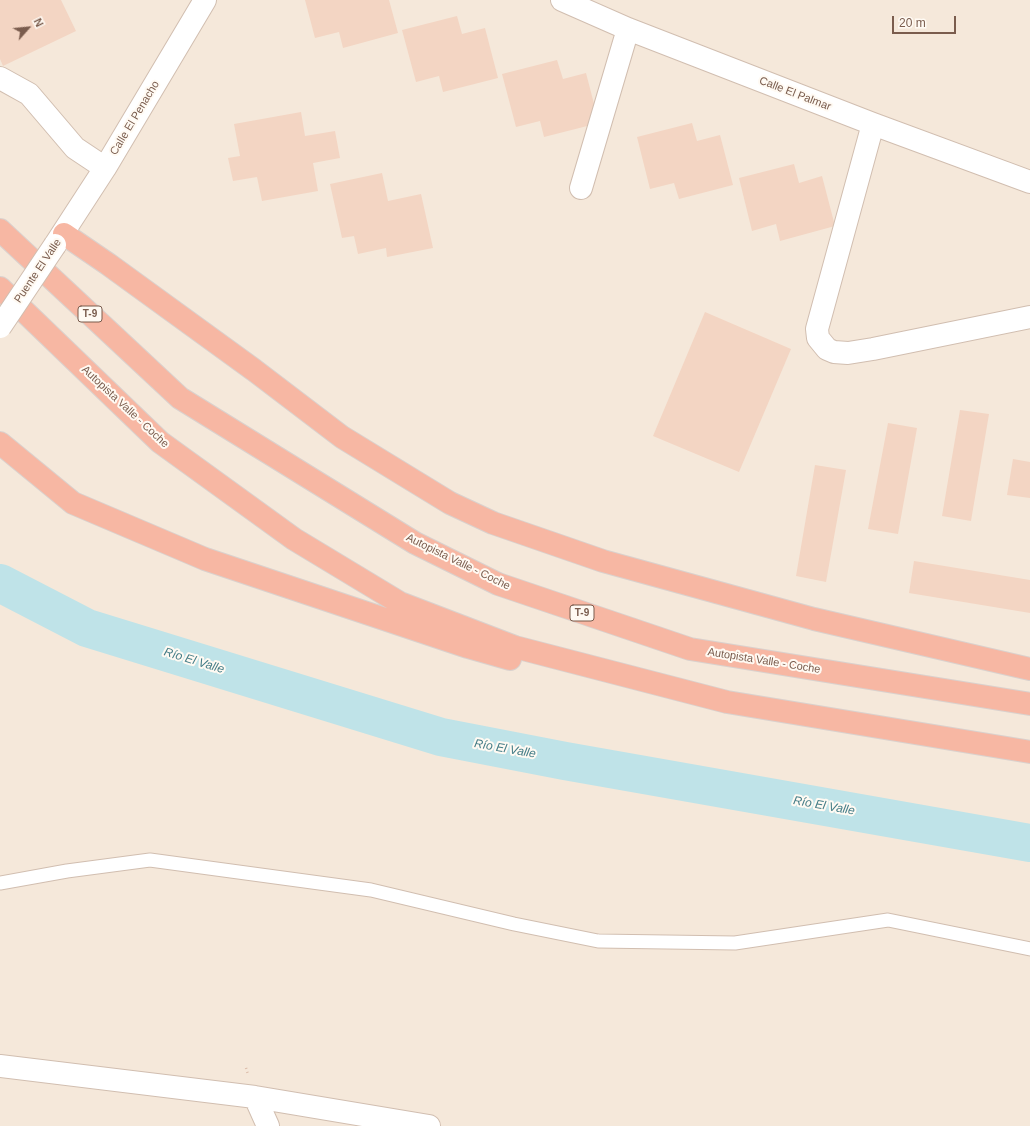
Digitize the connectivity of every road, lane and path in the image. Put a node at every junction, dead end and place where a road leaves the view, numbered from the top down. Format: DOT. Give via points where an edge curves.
graph roads {
  1 [pos="205,0"];
  2 [pos="562,0"];
  3 [pos="628,29"];
  4 [pos="0,78"];
  5 [pos="873,124"];
  6 [pos="105,168"];
  7 [pos="1030,182"];
  8 [pos="581,188"];
  9 [pos="0,230"];
  10 [pos="59,240"];
  11 [pos="0,288"];
  12 [pos="1030,317"];
  13 [pos="0,327"];
  14 [pos="0,443"];
  15 [pos="1030,669"];
  16 [pos="727,702"];
  17 [pos="1030,704"];
  18 [pos="1030,752"];
  19 [pos="0,883"];
  20 [pos="1030,949"];
  21 [pos="0,1066"];
  22 [pos="255,1097"];
  23 [pos="268,1126"];
  24 [pos="429,1126"];
  1 -- 6 [label="street, Calle El Penacho"];
  2 -- 3 [label="street, Calle El Palmar"];
  3 -- 5 [label="street, Calle El Palmar"];
  3 -- 8 [label="street"];
  4 -- 6 [label="street" via="28,94 75,148"];
  5 -- 7 [label="street, Calle El Palmar"];
  5 -- 12 [label="street" via="816,329 818,338 828,349 848,353"];
  6 -- 10 [label="street, Calle El Penacho"];
  9 -- 17 [label="highway, Autopista Valle - Coche / T-9" via="180,398 415,543 498,584 690,649"];
  10 -- 13 [label="street, Puente El Valle, bridge"];
  10 -- 15 [label="highway" via="108,264 248,365 342,437 450,503 493,523 603,561 814,619"];
  11 -- 16 [label="highway, Autopista Valle - Coche" via="160,442 294,539 400,603 515,648"];
  14 -- 16 [label="highway" via="73,503 205,559 483,651 612,687"];
  16 -- 18 [label="highway, Autopista Valle - Coche"];
  19 -- 20 [label="lane" via="150,860 371,890 598,941 735,943 888,920"];
  21 -- 22 [label="street"];
  22 -- 23 [label="street"];
  22 -- 24 [label="street"];
}
